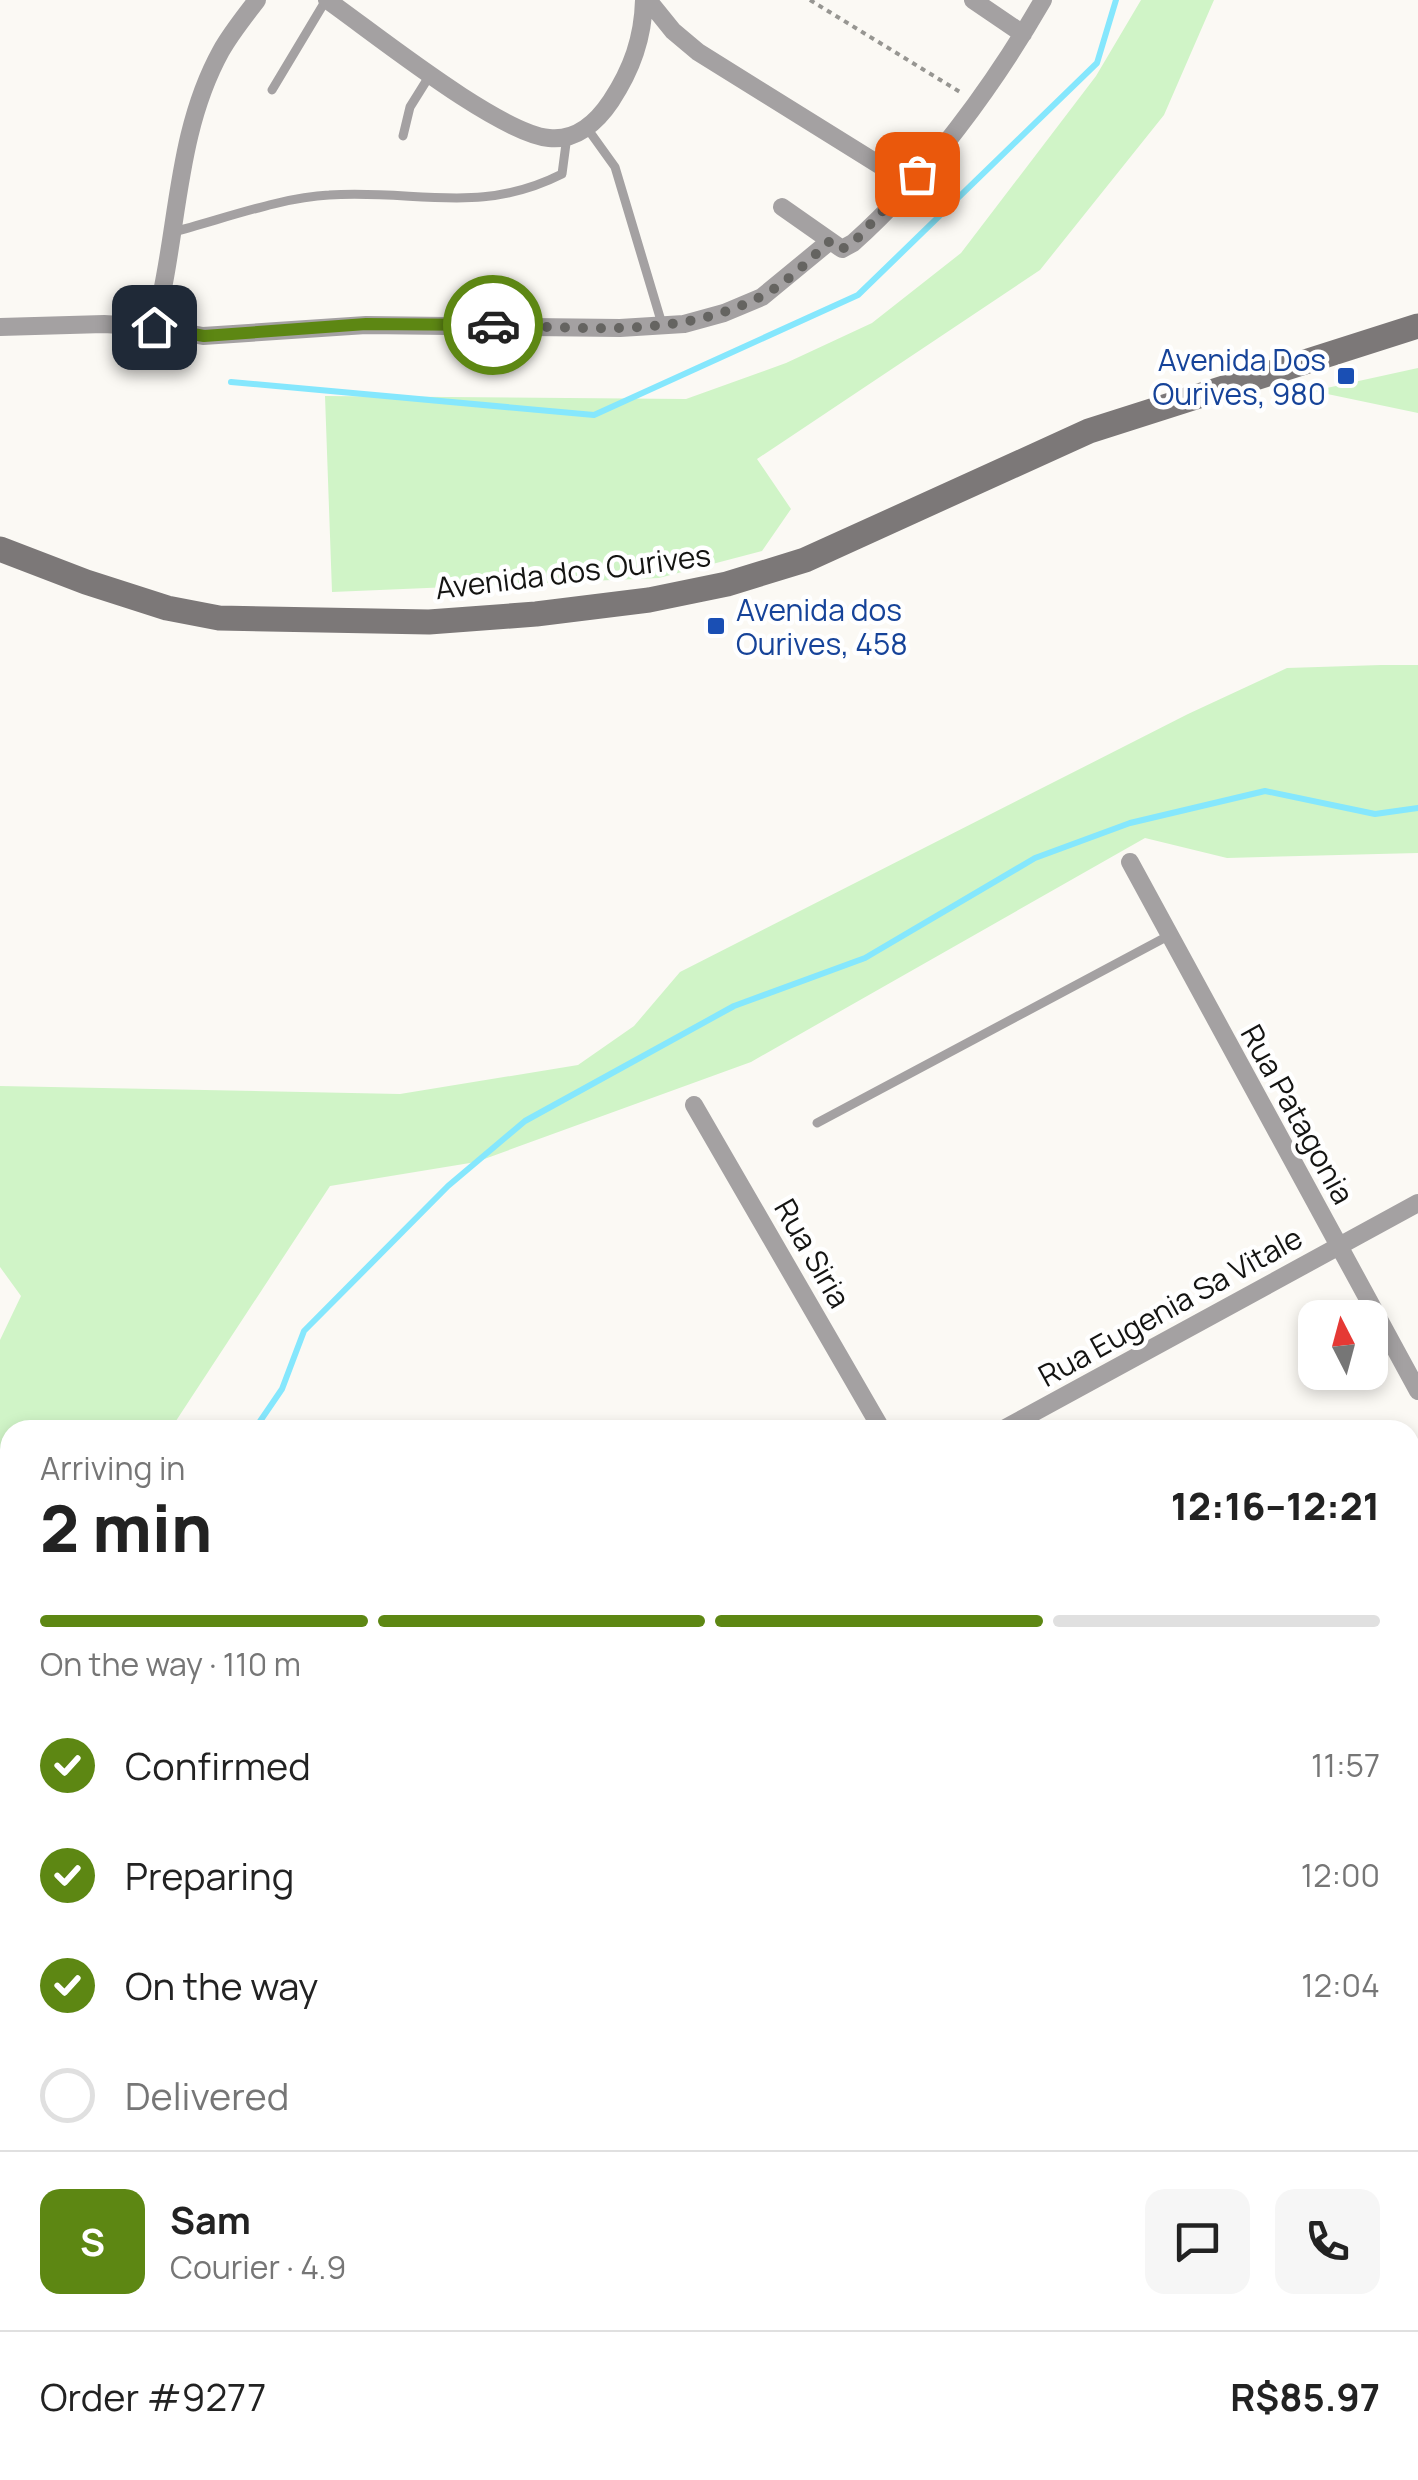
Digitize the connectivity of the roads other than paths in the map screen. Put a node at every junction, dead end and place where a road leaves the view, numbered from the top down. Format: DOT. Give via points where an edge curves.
graph roads {
  1 [pos="257,0"];
  2 [pos="326,0"];
  3 [pos="646,0"];
  4 [pos="973,0"];
  5 [pos="1043,0"];
  6 [pos="1023,34"];
  7 [pos="431,73"];
  8 [pos="272,90"];
  9 [pos="586,127"];
  10 [pos="567,135"];
  11 [pos="404,136"];
  12 [pos="894,174"];
  13 [pos="782,208"];
  14 [pos="173,232"];
  15 [pos="830,241"];
  16 [pos="662,324"];
  17 [pos="1418,326"];
  18 [pos="0,327"];
  19 [pos="154,327"];
  20 [pos="0,549"];
  21 [pos="1130,862"];
  22 [pos="1168,936"];
  23 [pos="694,1105"];
  24 [pos="817,1123"];
  25 [pos="1418,1202"];
  26 [pos="1338,1245"];
  27 [pos="1418,1392"];
  28 [pos="876,1420"];
  29 [pos="1020,1420"];
  1 -- 14 [label="street" via="222,50 201,99"];
  2 -- 7 [label="street"];
  2 -- 8 [label="lane"];
  3 -- 9 [label="street" via="643,32 625,80"];
  3 -- 12 [label="street" via="698,52"];
  4 -- 6 [label="street"];
  5 -- 6 [label="street"];
  6 -- 15 [label="street" via="941,147 872,226 842,249"];
  7 -- 10 [label="street" via="521,131"];
  7 -- 11 [label="lane" via="410,107"];
  9 -- 10 [label="street"];
  9 -- 16 [label="lane" via="615,166"];
  10 -- 14 [label="lane" via="562,174 500,197 324,195"];
  13 -- 15 [label="street"];
  14 -- 19 [label="street"];
  15 -- 16 [label="street" via="762,297 711,317"];
  16 -- 19 [label="street" via="366,324 204,336"];
  17 -- 20 [label="main road, Avenida dos Ourives" via="1089,431 806,560 649,600 430,622 219,618 167,608"];
  18 -- 19 [label="street"];
  21 -- 22 [label="street, Rua Patagonia"];
  22 -- 24 [label="lane"];
  22 -- 26 [label="street, Rua Patagonia"];
  23 -- 28 [label="street, Rua Siria"];
  25 -- 26 [label="street, Rua Eugenia Sa Vitale"];
  26 -- 27 [label="street, Rua Patagonia"];
  26 -- 29 [label="street, Rua Eugenia Sa Vitale"];
}
